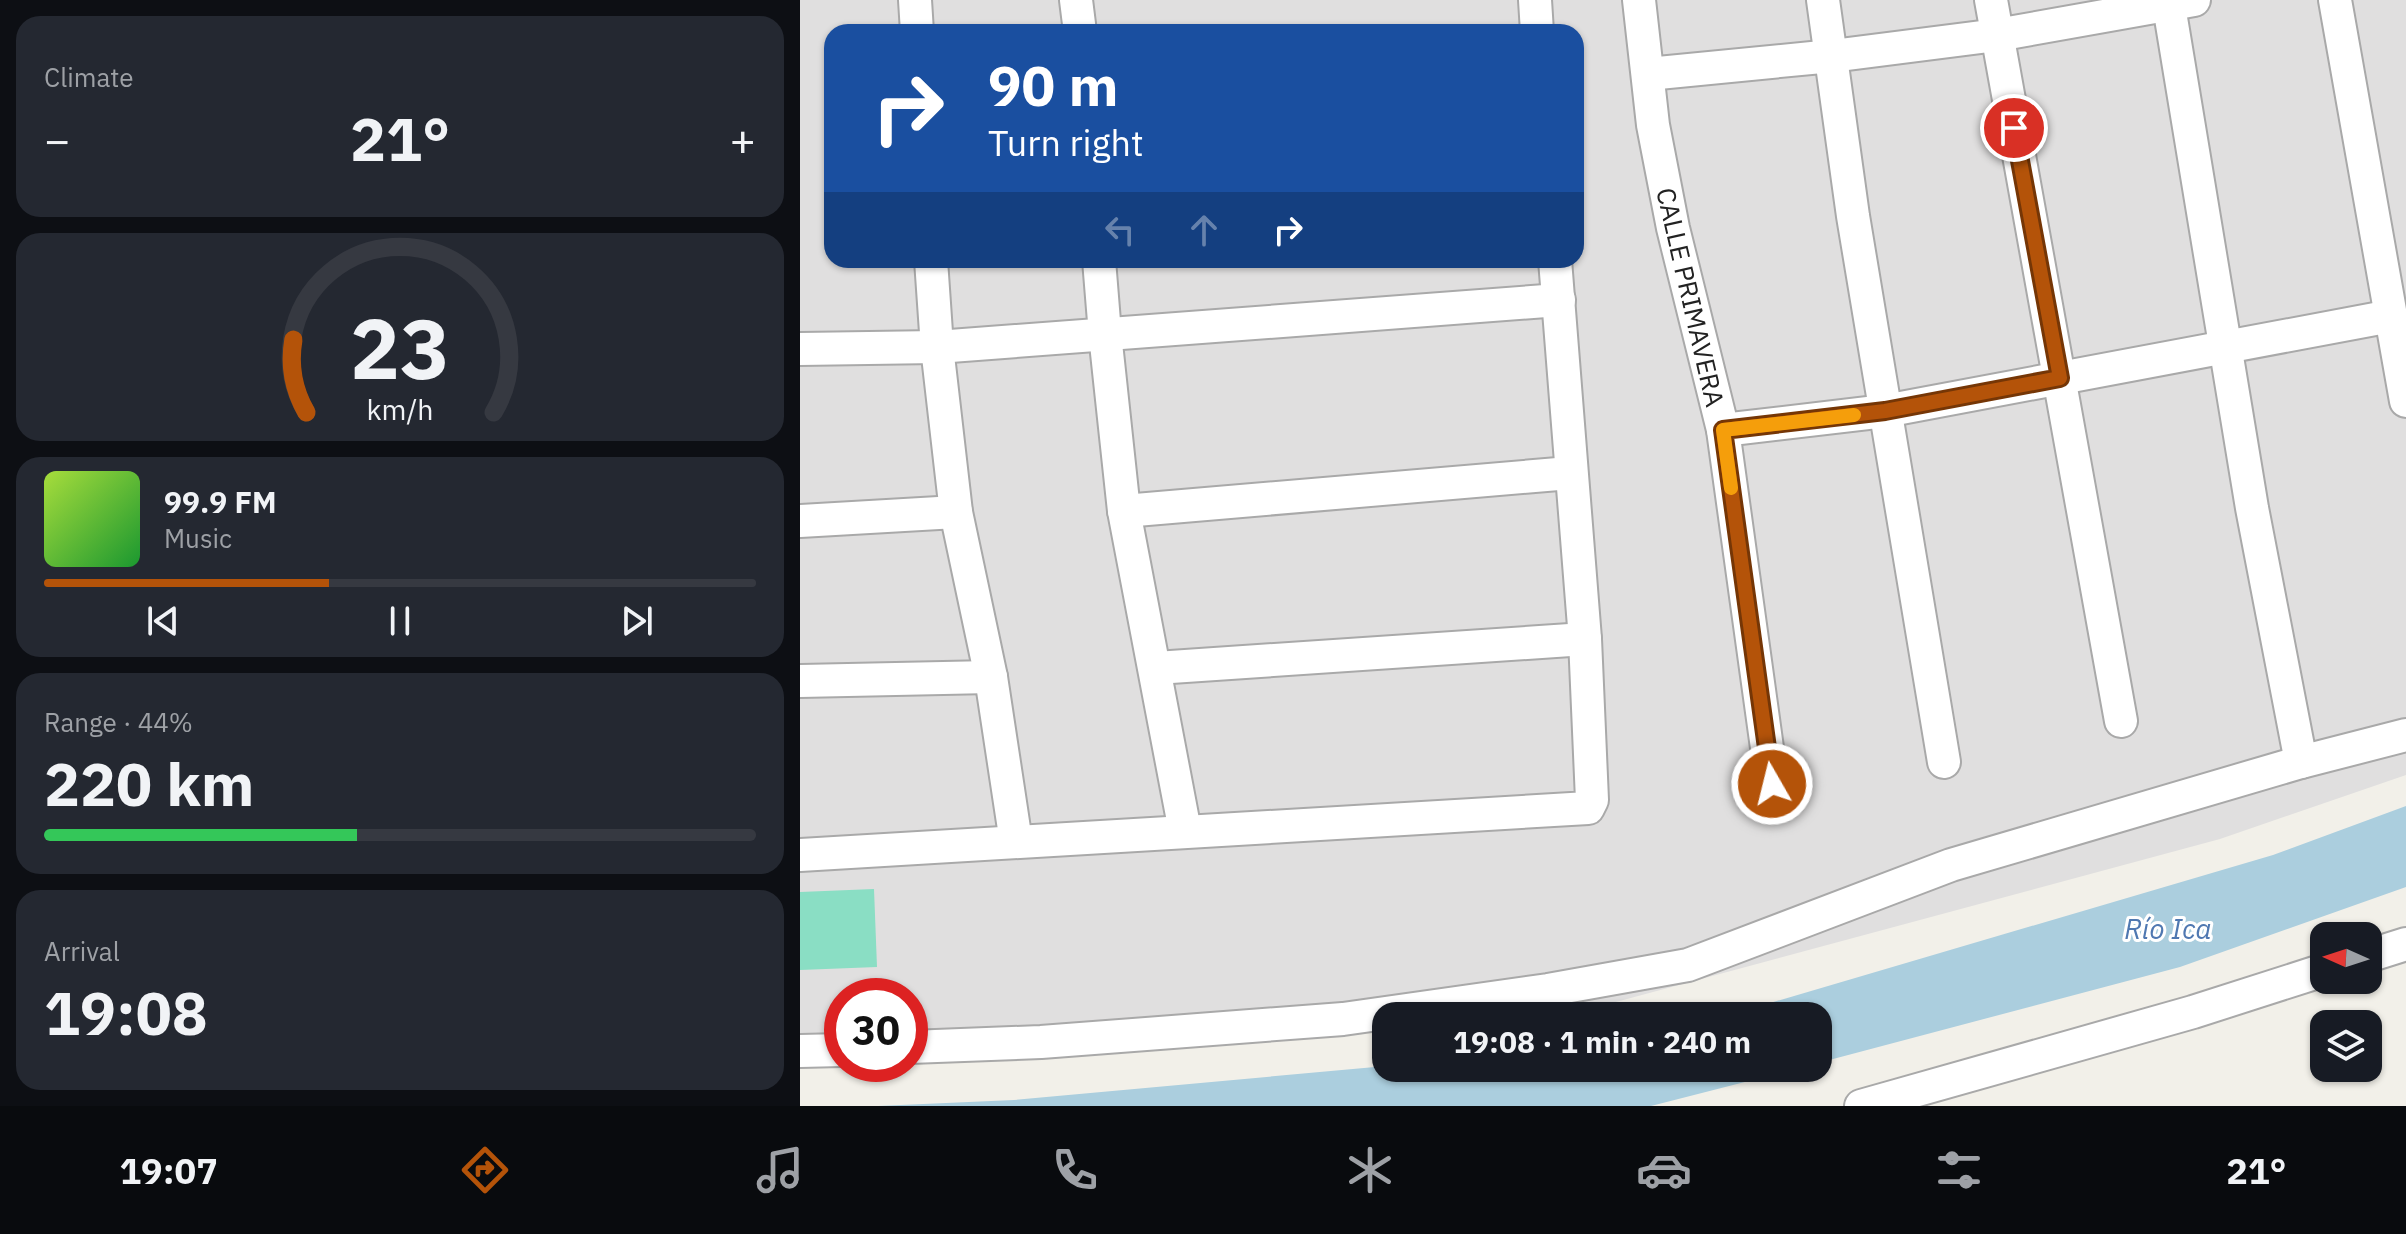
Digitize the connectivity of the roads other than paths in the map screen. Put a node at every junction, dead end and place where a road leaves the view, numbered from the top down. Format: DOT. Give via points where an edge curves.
graph roads {
  1 [pos="915,0"];
  2 [pos="1076,0"];
  3 [pos="1535,0"];
  4 [pos="1639,0"];
  5 [pos="1823,0"];
  6 [pos="1991,0"];
  7 [pos="2335,0"];
  8 [pos="2177,1"];
  9 [pos="916,24"];
  10 [pos="1079,24"];
  11 [pos="1536,24"];
  12 [pos="1997,35"];
  13 [pos="1832,56"];
  14 [pos="1648,74"];
  15 [pos="932,268"];
  16 [pos="1100,268"];
  17 [pos="1556,268"];
  18 [pos="1559,300"];
  19 [pos="2391,316"];
  20 [pos="1105,334"];
  21 [pos="937,347"];
  22 [pos="2226,347"];
  23 [pos="800,349"];
  24 [pos="2060,378"];
  25 [pos="2404,384"];
  26 [pos="1885,411"];
  27 [pos="1723,430"];
  28 [pos="1570,473"];
  29 [pos="1124,511"];
  30 [pos="956,512"];
  31 [pos="800,521"];
  32 [pos="1585,639"];
  33 [pos="1156,668"];
  34 [pos="991,677"];
  35 [pos="800,681"];
  36 [pos="2121,721"];
  37 [pos="2406,735"];
  38 [pos="1944,762"];
  39 [pos="2301,762"];
  40 [pos="1772,784"];
  41 [pos="1185,831"];
  42 [pos="1016,842"];
  43 [pos="800,855"];
  44 [pos="2406,944"];
  45 [pos="2382,952"];
  46 [pos="2310,974"];
  47 [pos="928,1046"];
  48 [pos="824,1050"];
  49 [pos="800,1051"];
  50 [pos="1861,1106"];
  1 -- 9 [label="street"];
  2 -- 10 [label="street"];
  3 -- 11 [label="street"];
  4 -- 14 [label="street, CALLE PRIMAVERA"];
  5 -- 13 [label="street"];
  6 -- 12 [label="street"];
  7 -- 19 [label="street"];
  8 -- 12 [label="street"];
  8 -- 22 [label="street"];
  12 -- 13 [label="street"];
  12 -- 24 [label="street"];
  13 -- 14 [label="street"];
  13 -- 26 [label="street"];
  14 -- 27 [label="street, CALLE PRIMAVERA" via="1673,228"];
  15 -- 21 [label="street"];
  16 -- 20 [label="street"];
  17 -- 18 [label="street"];
  18 -- 20 [label="street"];
  18 -- 28 [label="street"];
  19 -- 22 [label="street"];
  19 -- 25 [label="street"];
  20 -- 21 [label="street"];
  20 -- 29 [label="street"];
  21 -- 23 [label="street"];
  21 -- 30 [label="street"];
  22 -- 24 [label="street"];
  22 -- 39 [label="street"];
  24 -- 26 [label="street"];
  24 -- 36 [label="street"];
  26 -- 27 [label="street"];
  26 -- 38 [label="street"];
  27 -- 40 [label="street, CALLE PRIMAVERA"];
  28 -- 29 [label="street"];
  28 -- 32 [label="street"];
  29 -- 33 [label="street"];
  30 -- 31 [label="street"];
  30 -- 34 [label="street"];
  32 -- 33 [label="street"];
  32 -- 41 [label="street" via="1592,800 1588,808"];
  33 -- 41 [label="street"];
  34 -- 35 [label="street"];
  34 -- 42 [label="street"];
  37 -- 39 [label="street"];
  39 -- 47 [label="street" via="1951,865 1688,965 1343,1019"];
  41 -- 42 [label="street"];
  42 -- 43 [label="street"];
  44 -- 45 [label="street"];
  46 -- 50 [label="street"];
  48 -- 49 [label="street"];
}
